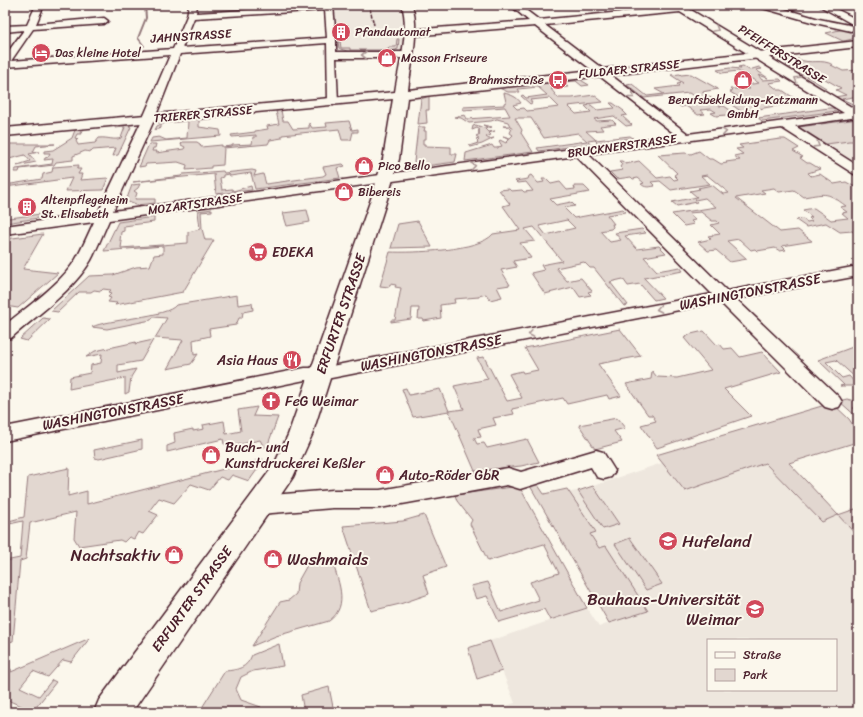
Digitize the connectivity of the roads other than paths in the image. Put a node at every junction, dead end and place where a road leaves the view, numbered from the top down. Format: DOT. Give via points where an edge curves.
graph roads {
  1 [pos="40,5"];
  2 [pos="193,5"];
  3 [pos="407,5"];
  4 [pos="514,5"];
  5 [pos="762,5"];
  6 [pos="822,5"];
  7 [pos="329,6"];
  8 [pos="679,7"];
  9 [pos="191,16"];
  10 [pos="104,22"];
  11 [pos="537,23"];
  12 [pos="855,26"];
  13 [pos="30,27"];
  14 [pos="5,29"];
  15 [pos="410,33"];
  16 [pos="332,40"];
  17 [pos="856,43"];
  18 [pos="176,50"];
  19 [pos="331,55"];
  20 [pos="407,55"];
  21 [pos="758,55"];
  22 [pos="5,63"];
  23 [pos="602,72"];
  24 [pos="400,95"];
  25 [pos="333,102"];
  26 [pos="856,114"];
  27 [pos="149,118"];
  28 [pos="784,124"];
  29 [pos="5,132"];
  30 [pos="685,137"];
  31 [pos="579,152"];
  32 [pos="858,171"];
  33 [pos="386,178"];
  34 [pos="104,216"];
  35 [pos="5,230"];
  36 [pos="858,271"];
  37 [pos="724,297"];
  38 [pos="5,334"];
  39 [pos="321,374"];
  40 [pos="832,402"];
  41 [pos="5,434"];
  42 [pos="604,471"];
  43 [pos="260,505"];
  44 [pos="111,712"];
  1 -- 13 [label="street"];
  2 -- 9 [label="street"];
  3 -- 15 [label="street, ERFURTER STRASSE"];
  4 -- 11 [label="street"];
  5 -- 12 [label="street" via="818,21"];
  6 -- 12 [label="street"];
  7 -- 9 [label="street"];
  7 -- 16 [label="street"];
  8 -- 11 [label="street"];
  8 -- 21 [label="street, PFEIFFERSTRASSE, one-way"];
  9 -- 18 [label="street"];
  10 -- 13 [label="street"];
  11 -- 15 [label="street"];
  11 -- 23 [label="street"];
  13 -- 14 [label="street"];
  13 -- 22 [label="street"];
  15 -- 20 [label="street, ERFURTER STRASSE"];
  16 -- 18 [label="street, JAHNSTRASSE"];
  16 -- 19 [label="street"];
  17 -- 21 [label="street, FULDAER STRASSE"];
  18 -- 22 [label="street, JAHNSTRASSE"];
  18 -- 27 [label="street"];
  20 -- 19 [label="street, one-way"];
  19 -- 25 [label="street"];
  20 -- 24 [label="street, ERFURTER STRASSE"];
  21 -- 23 [label="street, FULDAER STRASSE"];
  26 -- 21 [label="street, PFEIFFERSTRASSE, one-way"];
  23 -- 24 [label="street, FULDAER STRASSE"];
  23 -- 30 [label="street, one-way"];
  24 -- 25 [label="street, TRIERER STRASSE"];
  24 -- 33 [label="street, ERFURTER STRASSE"];
  25 -- 27 [label="street, TRIERER STRASSE"];
  26 -- 28 [label="street, BRUCKNERSTRASSE"];
  27 -- 29 [label="street, TRIERER STRASSE"];
  27 -- 34 [label="street"];
  30 -- 28 [label="street, BRUCKNERSTRASSE, one-way"];
  28 -- 32 [label="street, one-way"];
  30 -- 31 [label="street, BRUCKNERSTRASSE"];
  33 -- 31 [label="street, BRUCKNERSTRASSE, one-way"];
  31 -- 37 [label="street"];
  33 -- 34 [label="street, MOZARTSTRASSE"];
  33 -- 39 [label="street, ERFURTER STRASSE"];
  34 -- 35 [label="street, MOZARTSTRASSE"];
  34 -- 38 [label="street" via="75,271"];
  36 -- 37 [label="street, WASHINGTONSTRASSE"];
  37 -- 39 [label="street, WASHINGTONSTRASSE, one-way"];
  37 -- 40 [label="street"];
  39 -- 41 [label="street, WASHINGTONSTRASSE" via="305,374"];
  39 -- 43 [label="street, ERFURTER STRASSE" via="300,435 287,463"];
  42 -- 43 [label="street" via="596,458 520,481 508,476 380,499 332,498"];
  43 -- 44 [label="street, ERFURTER STRASSE"];
}
